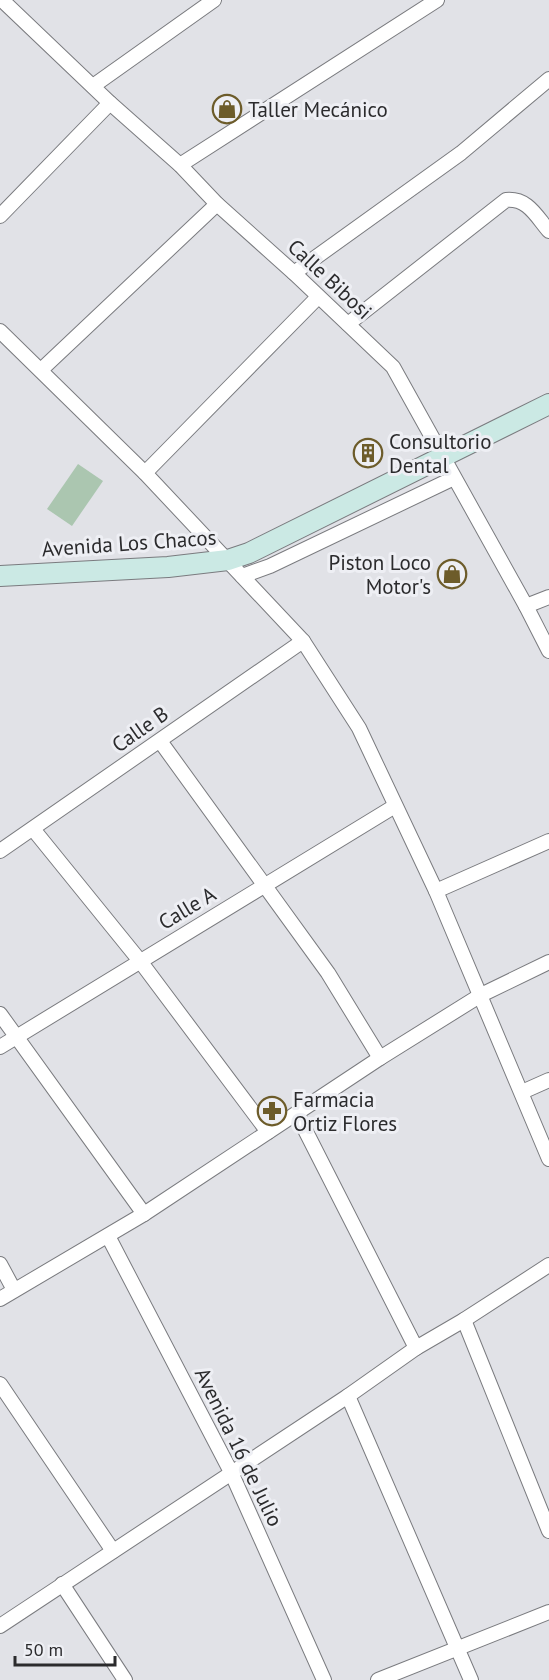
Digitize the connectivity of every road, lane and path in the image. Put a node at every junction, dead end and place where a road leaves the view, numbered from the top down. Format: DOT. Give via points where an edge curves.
graph roads {
  1 [pos="2,0"];
  2 [pos="214,0"];
  3 [pos="437,0"];
  4 [pos="549,79"];
  5 [pos="93,86"];
  6 [pos="110,103"];
  7 [pos="180,165"];
  8 [pos="217,204"];
  9 [pos="0,216"];
  10 [pos="549,231"];
  11 [pos="294,273"];
  12 [pos="318,297"];
  13 [pos="348,324"];
  14 [pos="0,331"];
  15 [pos="41,370"];
  16 [pos="549,404"];
  17 [pos="443,458"];
  18 [pos="145,473"];
  19 [pos="454,478"];
  20 [pos="228,561"];
  21 [pos="0,576"];
  22 [pos="242,576"];
  23 [pos="549,597"];
  24 [pos="526,606"];
  25 [pos="303,641"];
  26 [pos="549,651"];
  27 [pos="160,741"];
  28 [pos="395,806"];
  29 [pos="33,829"];
  30 [pos="549,841"];
  31 [pos="0,852"];
  32 [pos="264,886"];
  33 [pos="436,891"];
  34 [pos="140,961"];
  35 [pos="549,962"];
  36 [pos="481,995"];
  37 [pos="0,1014"];
  38 [pos="17,1036"];
  39 [pos="0,1047"];
  40 [pos="380,1058"];
  41 [pos="549,1080"];
  42 [pos="522,1092"];
  43 [pos="297,1114"];
  44 [pos="268,1132"];
  45 [pos="549,1159"];
  46 [pos="144,1214"];
  47 [pos="108,1236"];
  48 [pos="0,1264"];
  49 [pos="549,1265"];
  50 [pos="14,1290"];
  51 [pos="0,1299"];
  52 [pos="464,1320"];
  53 [pos="416,1348"];
  54 [pos="0,1384"];
  55 [pos="348,1396"];
  56 [pos="231,1472"];
  57 [pos="549,1531"];
  58 [pos="113,1551"];
  59 [pos="62,1584"];
  60 [pos="549,1612"];
  61 [pos="0,1626"];
  62 [pos="458,1647"];
  63 [pos="125,1680"];
  64 [pos="324,1680"];
  65 [pos="378,1680"];
  66 [pos="471,1680"];
  1 -- 5 [label="street, Calle Bibosi"];
  2 -- 5 [label="street"];
  3 -- 7 [label="street"];
  4 -- 11 [label="street" via="461,153"];
  5 -- 6 [label="street, Calle Bibosi"];
  6 -- 7 [label="street, Calle Bibosi"];
  6 -- 9 [label="street"];
  7 -- 8 [label="street, Calle Bibosi"];
  8 -- 11 [label="street, Calle Bibosi"];
  8 -- 15 [label="street"];
  10 -- 13 [label="street" via="524,202 506,200"];
  11 -- 12 [label="street, Calle Bibosi"];
  12 -- 13 [label="street, Calle Bibosi"];
  12 -- 18 [label="street"];
  13 -- 17 [label="street, Calle Bibosi" via="393,367"];
  14 -- 15 [label="street"];
  15 -- 18 [label="street"];
  16 -- 17 [label="street, Avenida Los Chacos"];
  17 -- 19 [label="street, Calle Bibosi"];
  17 -- 20 [label="street, Avenida Los Chacos"];
  18 -- 20 [label="street"];
  19 -- 22 [label="street"];
  19 -- 24 [label="street, Calle Bibosi"];
  20 -- 21 [label="street, Avenida Los Chacos"];
  20 -- 22 [label="street"];
  22 -- 25 [label="street"];
  23 -- 24 [label="street"];
  24 -- 26 [label="street, Calle Bibosi"];
  25 -- 27 [label="street, Calle B"];
  25 -- 28 [label="street" via="359,728"];
  27 -- 29 [label="street, Calle B"];
  27 -- 32 [label="street"];
  28 -- 32 [label="street, Calle A"];
  28 -- 33 [label="street"];
  29 -- 31 [label="street, Calle B"];
  29 -- 34 [label="street"];
  30 -- 33 [label="street"];
  32 -- 34 [label="street, Calle A"];
  32 -- 40 [label="street" via="328,973"];
  33 -- 36 [label="street"];
  34 -- 38 [label="street, Calle A"];
  34 -- 44 [label="street"];
  35 -- 36 [label="street"];
  36 -- 40 [label="street"];
  36 -- 42 [label="street"];
  37 -- 38 [label="street"];
  38 -- 39 [label="street, Calle A"];
  38 -- 46 [label="street"];
  40 -- 43 [label="street"];
  41 -- 42 [label="street"];
  42 -- 45 [label="street"];
  43 -- 44 [label="street"];
  43 -- 53 [label="street"];
  44 -- 46 [label="street"];
  46 -- 47 [label="street"];
  47 -- 50 [label="street"];
  47 -- 56 [label="street, Avenida 16 de Julio"];
  48 -- 50 [label="street"];
  49 -- 52 [label="street"];
  50 -- 51 [label="street"];
  52 -- 53 [label="street"];
  52 -- 57 [label="street"];
  53 -- 55 [label="street"];
  54 -- 58 [label="street"];
  55 -- 56 [label="street"];
  55 -- 62 [label="street"];
  56 -- 58 [label="street"];
  56 -- 64 [label="street, Avenida 16 de Julio"];
  58 -- 59 [label="street"];
  59 -- 61 [label="street"];
  59 -- 63 [label="street"];
  60 -- 62 [label="street"];
  62 -- 65 [label="street"];
  62 -- 66 [label="street"];
}
